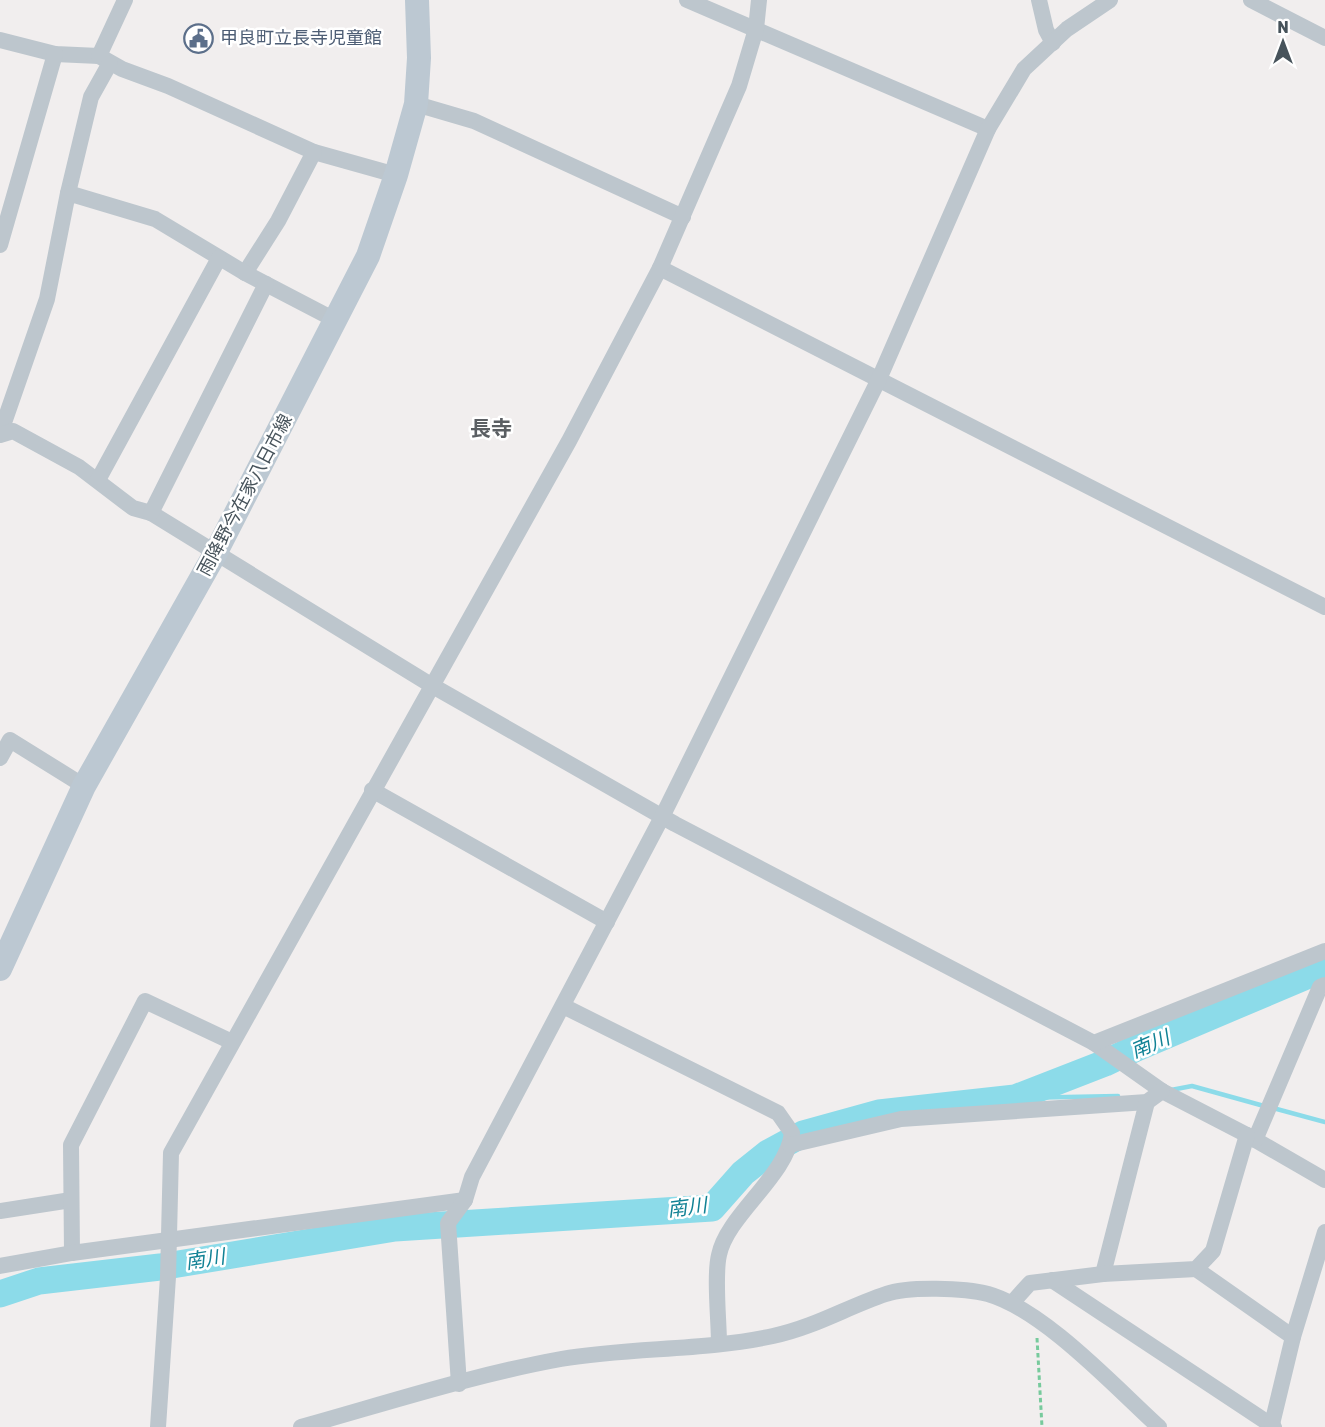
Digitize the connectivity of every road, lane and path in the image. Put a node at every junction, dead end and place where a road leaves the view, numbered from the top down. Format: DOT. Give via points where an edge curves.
graph roads {
  1 [pos="125,0"];
  2 [pos="417,0"];
  3 [pos="687,0"];
  4 [pos="759,0"];
  5 [pos="1039,0"];
  6 [pos="1110,0"];
  7 [pos="1251,0"];
  8 [pos="756,29"];
  9 [pos="1325,38"];
  10 [pos="0,40"];
  11 [pos="1053,43"];
  12 [pos="54,54"];
  13 [pos="105,59"];
  14 [pos="416,104"];
  15 [pos="988,129"];
  16 [pos="314,152"];
  17 [pos="396,175"];
  18 [pos="68,193"];
  19 [pos="683,217"];
  20 [pos="0,243"];
  21 [pos="219,258"];
  22 [pos="660,268"];
  23 [pos="245,273"];
  24 [pos="266,284"];
  25 [pos="337,321"];
  26 [pos="879,379"];
  27 [pos="0,434"];
  28 [pos="98,480"];
  29 [pos="152,513"];
  30 [pos="216,552"];
  31 [pos="1325,607"];
  32 [pos="431,685"];
  33 [pos="0,758"];
  34 [pos="84,786"];
  35 [pos="372,790"];
  36 [pos="662,817"];
  37 [pos="607,922"];
  38 [pos="1325,951"];
  39 [pos="0,969"];
  40 [pos="1325,985"];
  41 [pos="563,1006"];
  42 [pos="232,1042"];
  43 [pos="1094,1043"];
  44 [pos="1162,1091"];
  45 [pos="1147,1102"];
  46 [pos="1251,1138"];
  47 [pos="790,1144"];
  48 [pos="1325,1180"];
  49 [pos="71,1200"];
  50 [pos="465,1200"];
  51 [pos="0,1210"];
  52 [pos="1325,1232"];
  53 [pos="169,1240"];
  54 [pos="72,1253"];
  55 [pos="0,1266"];
  56 [pos="1196,1269"];
  57 [pos="1103,1274"];
  58 [pos="1052,1280"];
  59 [pos="1012,1303"];
  60 [pos="1036,1318"];
  61 [pos="1293,1337"];
  62 [pos="719,1344"];
  63 [pos="459,1384"];
  64 [pos="1273,1426"];
  65 [pos="158,1427"];
  66 [pos="301,1427"];
  67 [pos="1042,1427"];
  68 [pos="1159,1427"];
  1 -- 13 [label="street"];
  2 -- 14 [label="main road, 雨降野今在家八日市線"];
  3 -- 8 [label="street"];
  4 -- 8 [label="street"];
  5 -- 11 [label="street"];
  6 -- 11 [label="street"];
  7 -- 9 [label="street"];
  8 -- 15 [label="street"];
  8 -- 19 [label="street" via="739,86"];
  10 -- 12 [label="street"];
  11 -- 15 [label="street" via="1024,69"];
  12 -- 13 [label="street"];
  12 -- 20 [label="street"];
  13 -- 16 [label="street"];
  13 -- 18 [label="street" via="91,97"];
  14 -- 17 [label="main road, 雨降野今在家八日市線"];
  14 -- 19 [label="street" via="474,121"];
  15 -- 26 [label="street"];
  16 -- 17 [label="street"];
  16 -- 23 [label="street"];
  17 -- 25 [label="main road, 雨降野今在家八日市線" via="368,256"];
  18 -- 21 [label="street" via="155,219"];
  18 -- 27 [label="street" via="47,299"];
  19 -- 22 [label="street"];
  21 -- 23 [label="street"];
  21 -- 28 [label="street"];
  22 -- 26 [label="street"];
  22 -- 32 [label="street" via="569,441"];
  23 -- 24 [label="street"];
  24 -- 25 [label="street"];
  24 -- 29 [label="street"];
  25 -- 30 [label="main road, 雨降野今在家八日市線"];
  26 -- 31 [label="street"];
  26 -- 36 [label="street"];
  27 -- 28 [label="street" via="13,430"];
  28 -- 29 [label="street" via="133,508"];
  29 -- 30 [label="street"];
  30 -- 32 [label="street"];
  30 -- 34 [label="main road, 雨降野今在家八日市線"];
  32 -- 35 [label="street"];
  32 -- 36 [label="street"];
  33 -- 34 [label="street" via="10,740"];
  34 -- 39 [label="main road, 雨降野今在家八日市線"];
  35 -- 37 [label="street"];
  35 -- 42 [label="street"];
  36 -- 37 [label="street"];
  36 -- 43 [label="street"];
  37 -- 41 [label="street"];
  38 -- 43 [label="street"];
  40 -- 46 [label="street" via="1320,987"];
  41 -- 47 [label="street" via="778,1113 792,1133"];
  41 -- 50 [label="street" via="471,1177"];
  42 -- 49 [label="street" via="145,1001 71,1145"];
  42 -- 53 [label="street" via="171,1153"];
  43 -- 44 [label="street"];
  44 -- 45 [label="street"];
  44 -- 46 [label="street"];
  45 -- 47 [label="street" via="901,1119"];
  45 -- 57 [label="street"];
  46 -- 48 [label="street"];
  46 -- 56 [label="street" via="1213,1251"];
  47 -- 62 [label="street" via="731,1230 719,1255"];
  49 -- 51 [label="street"];
  49 -- 54 [label="street"];
  50 -- 53 [label="street"];
  50 -- 63 [label="street" via="448,1223"];
  52 -- 61 [label="street"];
  53 -- 54 [label="street"];
  53 -- 65 [label="street"];
  54 -- 55 [label="street"];
  56 -- 57 [label="street"];
  56 -- 61 [label="street"];
  57 -- 58 [label="street"];
  58 -- 59 [label="street" via="1030,1283"];
  58 -- 64 [label="street"];
  59 -- 60 [label="street"];
  59 -- 62 [label="street" via="986,1293 887,1293 816,1325"];
  60 -- 67 [label="path"];
  60 -- 68 [label="street"];
  61 -- 64 [label="street"];
  62 -- 63 [label="street" via="633,1349 561,1359"];
  63 -- 66 [label="street"];
}
